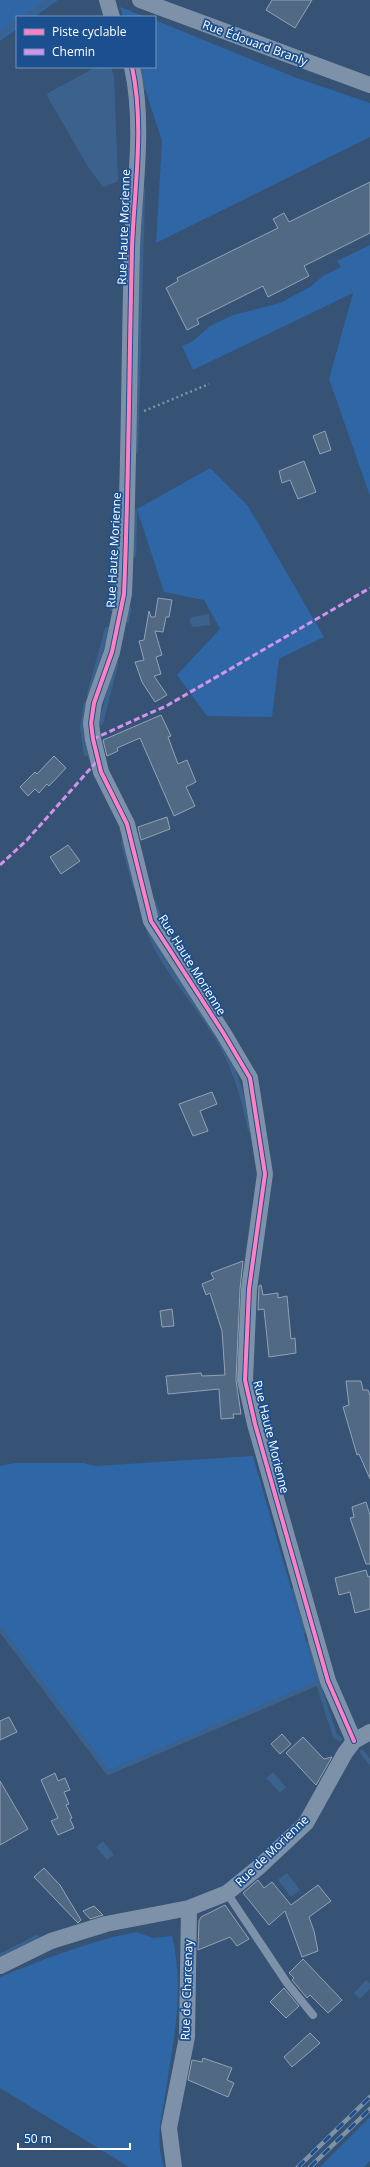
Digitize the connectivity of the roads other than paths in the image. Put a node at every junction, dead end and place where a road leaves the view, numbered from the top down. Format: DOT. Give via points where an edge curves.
graph roads {
  1 [pos="107,0"];
  2 [pos="140,0"];
  3 [pos="112,16"];
  4 [pos="132,68"];
  5 [pos="370,85"];
  6 [pos="370,1732"];
  7 [pos="354,1742"];
  8 [pos="227,1893"];
  9 [pos="189,1908"];
  10 [pos="0,1966"];
  11 [pos="313,2015"];
  12 [pos="174,2167"];
  1 -- 3 [label="street"];
  2 -- 5 [label="street, Rue Édouard Branly"];
  4 -- 7 [label="street, Rue Haute Morienne" via="136,87 138,134 133,222 124,594 112,652 94,704 91,723 93,739 101,772 127,824 151,921 250,1078 265,1174 249,1289 245,1380 255,1424 328,1681"];
  6 -- 7 [label="street, Rue de Morienne"];
  7 -- 8 [label="street, Rue de Morienne" via="345,1753 306,1822 259,1867"];
  8 -- 9 [label="street, Rue de Morienne"];
  8 -- 11 [label="lane" via="287,1983"];
  9 -- 10 [label="street, Rue de Morienne" via="106,1924 51,1941"];
  9 -- 12 [label="street, Rue de Charcenay" via="187,2037 169,2128"];
}
